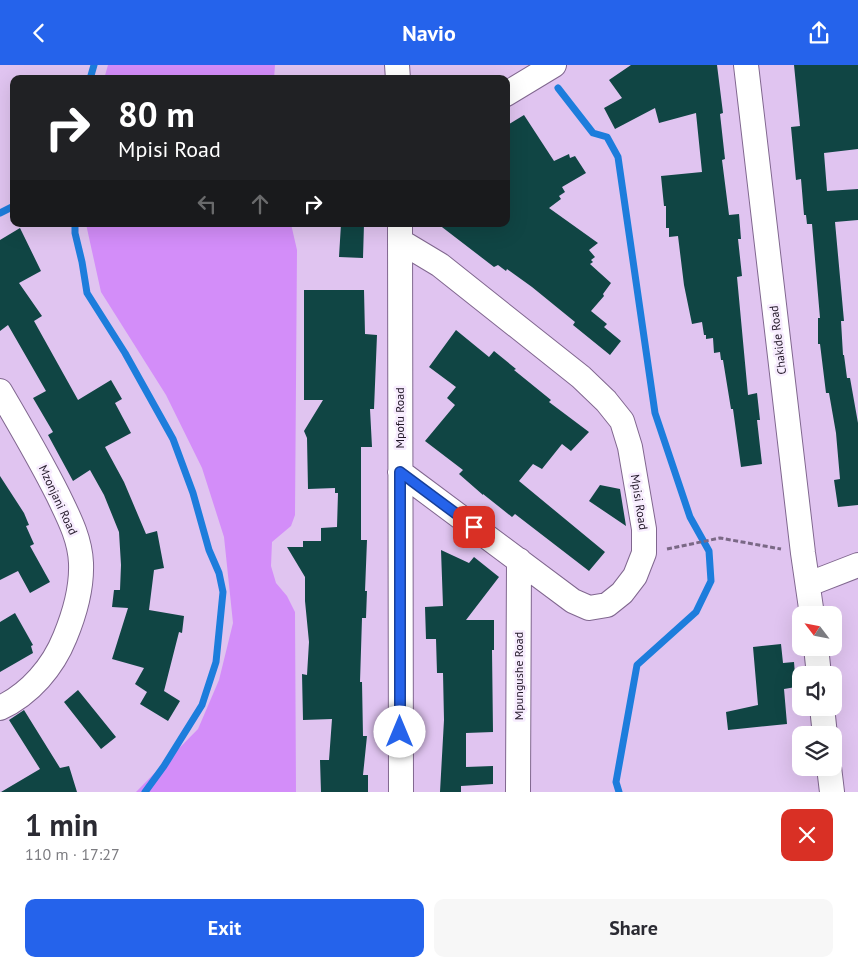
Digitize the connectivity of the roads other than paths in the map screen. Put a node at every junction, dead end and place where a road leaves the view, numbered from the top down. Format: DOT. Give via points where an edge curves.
graph roads {
  1 [pos="554,65"];
  2 [pos="746,65"];
  3 [pos="510,92"];
  4 [pos="400,233"];
  5 [pos="0,391"];
  6 [pos="400,472"];
  7 [pos="519,560"];
  8 [pos="858,565"];
  9 [pos="809,584"];
  10 [pos="811,606"];
  11 [pos="0,708"];
  12 [pos="830,776"];
  13 [pos="401,792"];
  14 [pos="518,792"];
  15 [pos="832,792"];
  1 -- 3 [label="street"];
  2 -- 9 [label="street, Chakide Road"];
  4 -- 6 [label="street, Mpofu Road"];
  4 -- 7 [label="street, Mpisi Road" via="581,377 622,421 632,456 644,529 644,553 622,593 607,605 589,609 573,601"];
  5 -- 11 [label="street, Mzonjani Road" via="42,463 70,521 81,562 75,609 59,653 34,684"];
  6 -- 7 [label="street, Mpisi Road"];
  6 -- 13 [label="street, Mpofu Road"];
  7 -- 14 [label="street, Mpungushe Road"];
  8 -- 9 [label="street"];
  9 -- 10 [label="street, Chakide Road"];
  12 -- 15 [label="street"];
}
